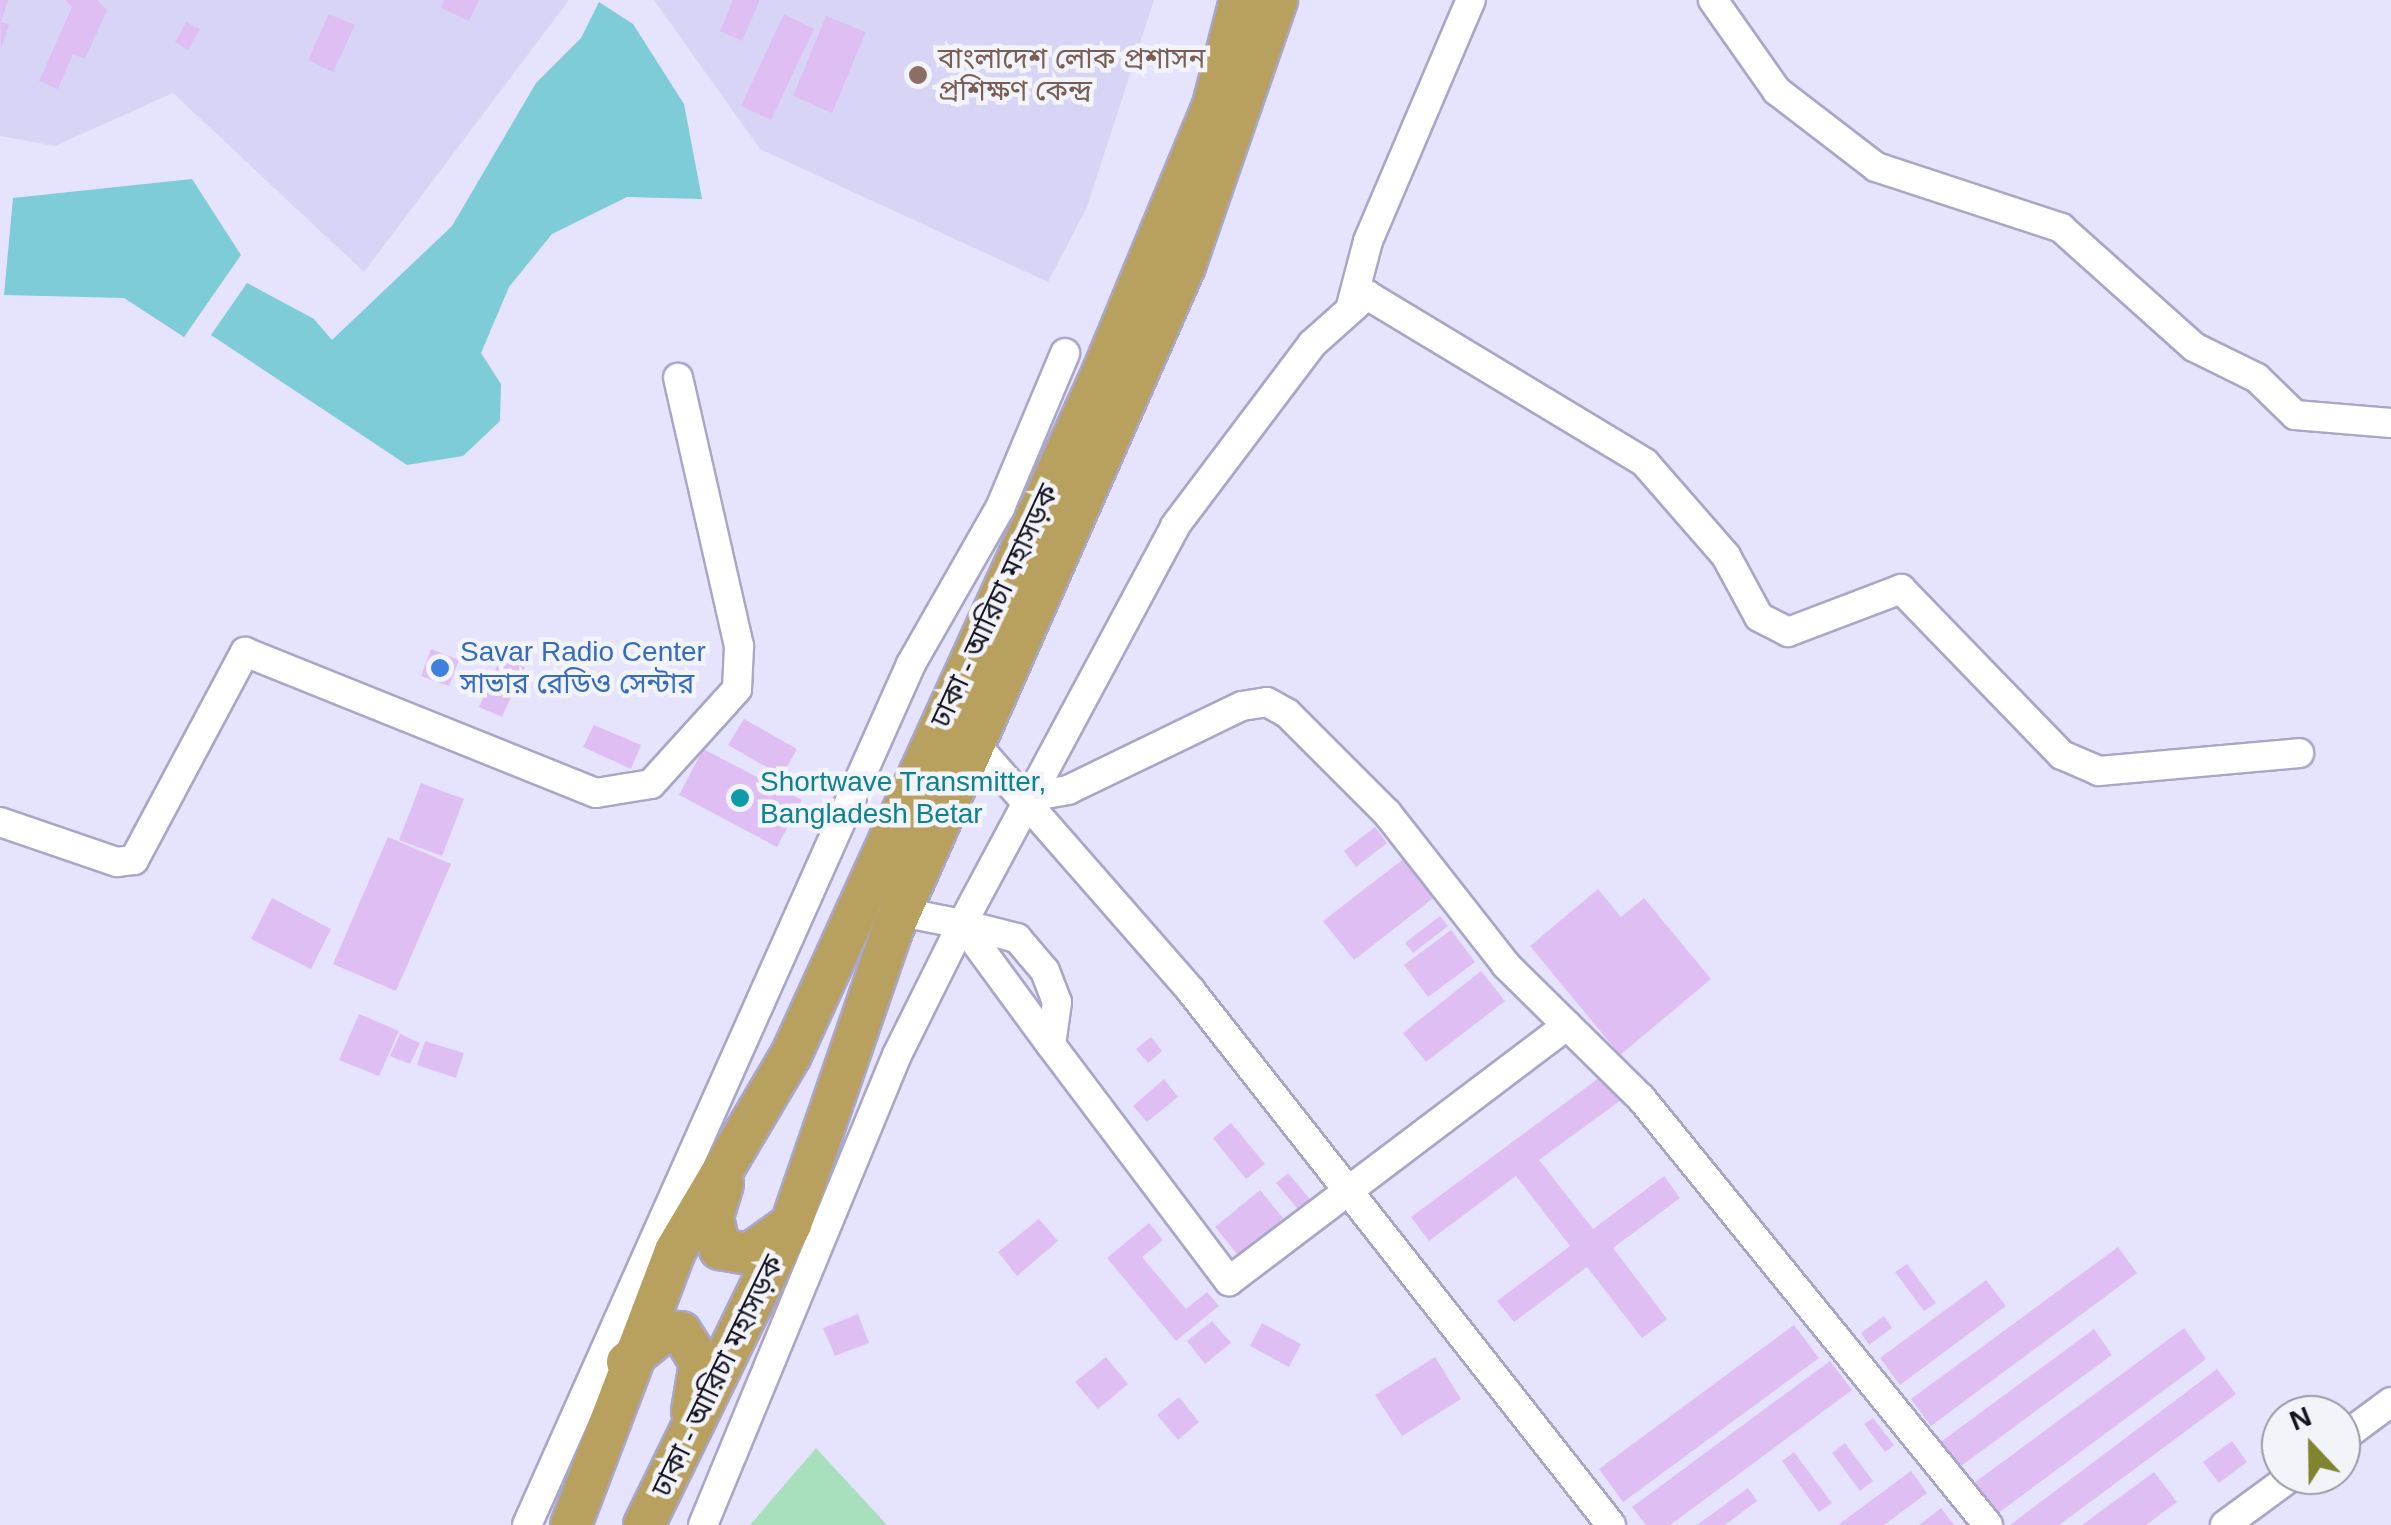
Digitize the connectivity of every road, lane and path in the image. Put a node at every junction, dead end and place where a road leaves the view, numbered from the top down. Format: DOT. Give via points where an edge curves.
graph roads {
  1 [pos="1240,0"];
  2 [pos="1277,0"];
  3 [pos="1471,0"];
  4 [pos="1713,0"];
  5 [pos="1351,306"];
  6 [pos="1065,353"];
  7 [pos="678,378"];
  8 [pos="2391,423"];
  9 [pos="976,745"];
  10 [pos="2299,753"];
  11 [pos="1022,798"];
  12 [pos="0,822"];
  13 [pos="900,912"];
  14 [pos="962,924"];
  15 [pos="1567,1025"];
  16 [pos="1052,1046"];
  17 [pos="736,1151"];
  18 [pos="1348,1190"];
  19 [pos="791,1224"];
  20 [pos="627,1362"];
  21 [pos="2391,1402"];
  22 [pos="2361,1424"];
  23 [pos="678,1456"];
  24 [pos="2265,1495"];
  25 [pos="528,1525"];
  26 [pos="570,1525"];
  27 [pos="644,1525"];
  28 [pos="703,1525"];
  29 [pos="1612,1525"];
  30 [pos="1988,1525"];
  31 [pos="2225,1525"];
  1 -- 17 [label="highway, ঢাকা - আরিচা মহাসড়ক" via="1213,105 1103,371 790,1055"];
  2 -- 9 [label="highway, ঢাকা - আরিচা মহাসড়ক" via="1185,266"];
  3 -- 5 [label="street" via="1368,241"];
  4 -- 8 [label="street" via="1777,91 1876,167 2061,228 2194,347 2256,378 2294,415"];
  5 -- 10 [label="street" via="1380,297 1644,463 1726,556 1759,617 1788,632 1901,590 2062,754 2100,771"];
  5 -- 11 [label="street" via="1174,526"];
  6 -- 25 [label="street" via="1000,508 911,664"];
  7 -- 12 [label="street" via="738,646 737,689 651,784 596,793 244,652 134,860 117,862"];
  9 -- 11 [label="street"];
  9 -- 13 [label="highway, ঢাকা - আরিচা মহাসড়ক"];
  11 -- 14 [label="street"];
  11 -- 15 [label="street" via="1068,790 1205,721 1268,702 1387,814 1506,965"];
  11 -- 18 [label="street"];
  13 -- 14 [label="street"];
  13 -- 19 [label="highway, ঢাকা - আরিচা মহাসড়ক"];
  14 -- 16 [label="street"];
  14 -- 16 [label="street" via="1017,938 1045,971 1057,1002"];
  14 -- 28 [label="street" via="897,1055"];
  15 -- 18 [label="street"];
  15 -- 30 [label="street" via="1641,1098"];
  16 -- 18 [label="street" via="1224,1279 1249,1271"];
  17 -- 19 [label="highway" via="713,1217 720,1250 750,1254"];
  17 -- 20 [label="highway, ঢাকা - আরিচা মহাসড়ক" via="674,1250"];
  18 -- 29 [label="street"];
  19 -- 23 [label="highway, ঢাকা - আরিচা মহাসড়ক"];
  20 -- 23 [label="highway" via="665,1331 691,1343 697,1392"];
  20 -- 26 [label="highway, ঢাকা - আরিচা মহাসড়ক"];
  21 -- 22 [label="street"];
  23 -- 27 [label="highway, ঢাকা - আরিচা মহাসড়ক"];
  24 -- 31 [label="street"];
}
